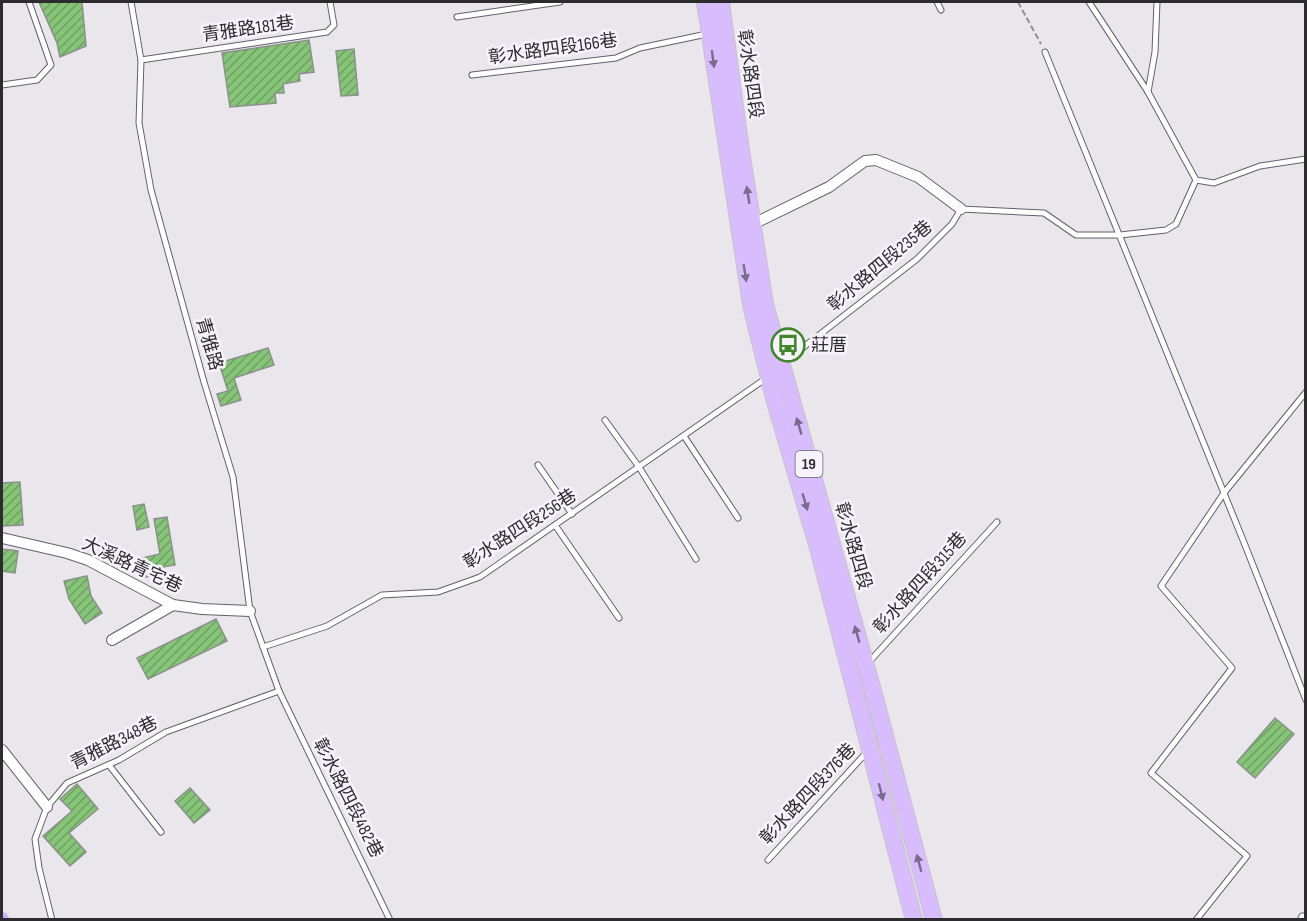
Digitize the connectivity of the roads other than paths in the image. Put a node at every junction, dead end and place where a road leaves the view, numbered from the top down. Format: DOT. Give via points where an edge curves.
graph roads {
  1 [pos="29,2"];
  2 [pos="131,2"];
  3 [pos="330,2"];
  4 [pos="510,2"];
  5 [pos="560,2"];
  6 [pos="705,2"];
  7 [pos="721,2"];
  8 [pos="937,2"];
  9 [pos="1089,2"];
  10 [pos="1157,2"];
  11 [pos="511,10"];
  12 [pos="940,10"];
  13 [pos="457,17"];
  14 [pos="709,34"];
  15 [pos="1045,52"];
  16 [pos="141,60"];
  17 [pos="472,75"];
  18 [pos="2,85"];
  19 [pos="1148,92"];
  20 [pos="1305,159"];
  21 [pos="1196,180"];
  22 [pos="961,209"];
  23 [pos="753,224"];
  24 [pos="1120,235"];
  25 [pos="782,364"];
  26 [pos="769,376"];
  27 [pos="1305,392"];
  28 [pos="605,420"];
  29 [pos="684,436"];
  30 [pos="538,465"];
  31 [pos="639,467"];
  32 [pos="1224,493"];
  33 [pos="572,514"];
  34 [pos="738,518"];
  35 [pos="997,522"];
  36 [pos="555,525"];
  37 [pos="2,538"];
  38 [pos="696,559"];
  39 [pos="173,605"];
  40 [pos="250,611"];
  41 [pos="620,618"];
  42 [pos="112,640"];
  43 [pos="263,648"];
  44 [pos="866,665"];
  45 [pos="279,691"];
  46 [pos="875,698"];
  47 [pos="858,700"];
  48 [pos="1305,700"];
  49 [pos="870,748"];
  50 [pos="2,750"];
  51 [pos="109,765"];
  52 [pos="47,807"];
  53 [pos="161,832"];
  54 [pos="768,860"];
  55 [pos="1305,916"];
  56 [pos="52,920"];
  57 [pos="390,920"];
  58 [pos="914,920"];
  59 [pos="934,920"];
  60 [pos="1196,920"];
  61 [pos="1300,920"];
  1 -- 18 [label="lane" via="51,65 37,80"];
  2 -- 16 [label="lane, 青雅路"];
  3 -- 16 [label="lane, 青雅路181巷" via="334,25 327,32"];
  4 -- 11 [label="lane"];
  5 -- 11 [label="lane"];
  6 -- 14 [label="main road, 彰水路四段 / 19"];
  23 -- 7 [label="main road, 彰水路四段 / 19, one-way"];
  8 -- 12 [label="lane"];
  9 -- 19 [label="lane"];
  10 -- 19 [label="lane"];
  11 -- 13 [label="lane"];
  14 -- 17 [label="lane, 彰水路四段166巷" via="640,48 616,58"];
  14 -- 26 [label="main road, 彰水路四段 / 19, one-way" via="751,305"];
  15 -- 24 [label="lane"];
  16 -- 40 [label="lane, 青雅路" via="139,123 151,190 233,477"];
  19 -- 21 [label="lane"];
  20 -- 21 [label="lane" via="1260,166 1214,183"];
  21 -- 24 [label="lane" via="1176,224 1166,230"];
  22 -- 23 [label="street" via="918,177 876,159 864,161 829,187"];
  22 -- 24 [label="lane" via="1044,213 1077,235"];
  22 -- 25 [label="lane, 彰水路四段235巷" via="952,224 916,260"];
  23 -- 25 [label="main road, 彰水路四段 / 19" via="765,304"];
  24 -- 32 [label="lane"];
  25 -- 26 [label="lane, 彰水路四段235巷"];
  44 -- 25 [label="main road, 彰水路四段 / 19, one-way"];
  26 -- 29 [label="lane, 彰水路四段256巷"];
  26 -- 47 [label="main road, 彰水路四段 / 19, one-way"];
  27 -- 32 [label="lane"];
  28 -- 31 [label="lane"];
  29 -- 31 [label="lane, 彰水路四段256巷"];
  29 -- 34 [label="lane"];
  30 -- 33 [label="lane"];
  31 -- 33 [label="lane, 彰水路四段256巷"];
  31 -- 38 [label="lane"];
  32 -- 48 [label="lane"];
  32 -- 60 [label="lane" via="1161,586 1232,668 1151,773 1247,856"];
  33 -- 36 [label="lane, 彰水路四段256巷"];
  35 -- 44 [label="lane, 彰水路四段315巷"];
  36 -- 41 [label="lane"];
  36 -- 43 [label="lane, 彰水路四段256巷" via="480,577 438,592 382,595 327,626"];
  37 -- 39 [label="street, 大溪路青宅巷" via="88,560"];
  39 -- 40 [label="street, 大溪路青宅巷"];
  39 -- 42 [label="street"];
  40 -- 43 [label="lane, 青雅路"];
  43 -- 45 [label="lane, 青雅路"];
  44 -- 46 [label="main road, 彰水路四段 / 19"];
  45 -- 51 [label="lane, 青雅路348巷" via="166,732"];
  45 -- 57 [label="lane, 彰水路四段482巷"];
  46 -- 47 [label="main road"];
  59 -- 46 [label="main road, 彰水路四段 / 19, one-way"];
  47 -- 49 [label="main road, 彰水路四段 / 19"];
  49 -- 54 [label="lane, 彰水路四段376巷"];
  49 -- 58 [label="main road, 彰水路四段 / 19, one-way"];
  50 -- 52 [label="street"];
  51 -- 52 [label="lane, 青雅路348巷" via="67,783"];
  51 -- 53 [label="lane"];
  52 -- 56 [label="lane, 青雅路348巷" via="35,839"];
  55 -- 61 [label="lane"];
}
